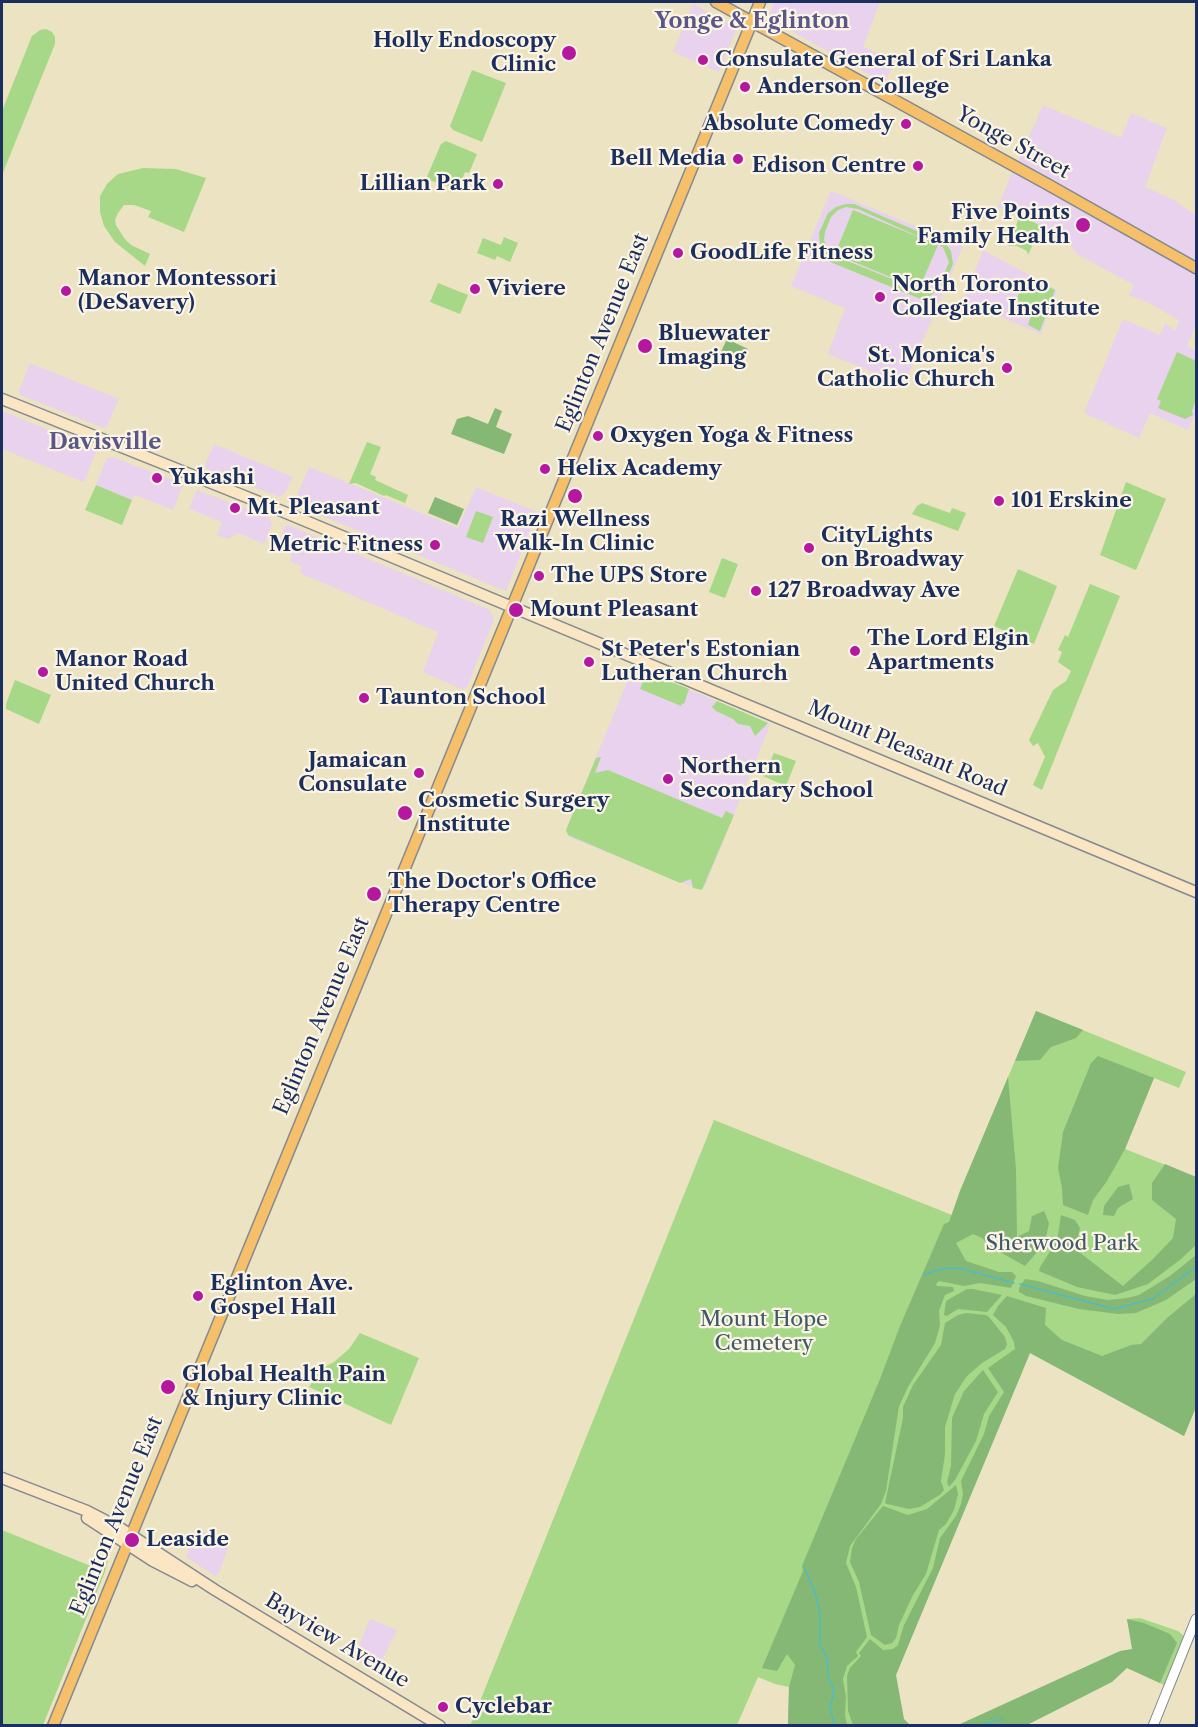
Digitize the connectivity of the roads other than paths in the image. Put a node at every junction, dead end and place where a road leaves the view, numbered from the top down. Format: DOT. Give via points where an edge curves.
graph roads {
  1 [pos="716,2"];
  2 [pos="760,2"];
  3 [pos="752,22"];
  4 [pos="1197,268"];
  5 [pos="2,399"];
  6 [pos="511,606"];
  7 [pos="1197,892"];
  8 [pos="2,1478"];
  9 [pos="129,1539"];
  10 [pos="1197,1619"];
  11 [pos="52,1725"];
  12 [pos="440,1725"];
  13 [pos="1153,1725"];
  1 -- 3 [label="main road, Yonge Street"];
  2 -- 3 [label="main road, Eglinton Avenue East"];
  3 -- 4 [label="main road, Yonge Street"];
  3 -- 6 [label="main road, Eglinton Avenue East"];
  5 -- 6 [label="main road, Mount Pleasant Road"];
  6 -- 7 [label="main road, Mount Pleasant Road"];
  6 -- 9 [label="main road, Eglinton Avenue East"];
  8 -- 9 [label="main road, Bayview Avenue" via="68,1505"];
  9 -- 11 [label="main road, Eglinton Avenue East"];
  9 -- 12 [label="main road, Bayview Avenue" via="153,1561 214,1590"];
  10 -- 13 [label="street"];
}
